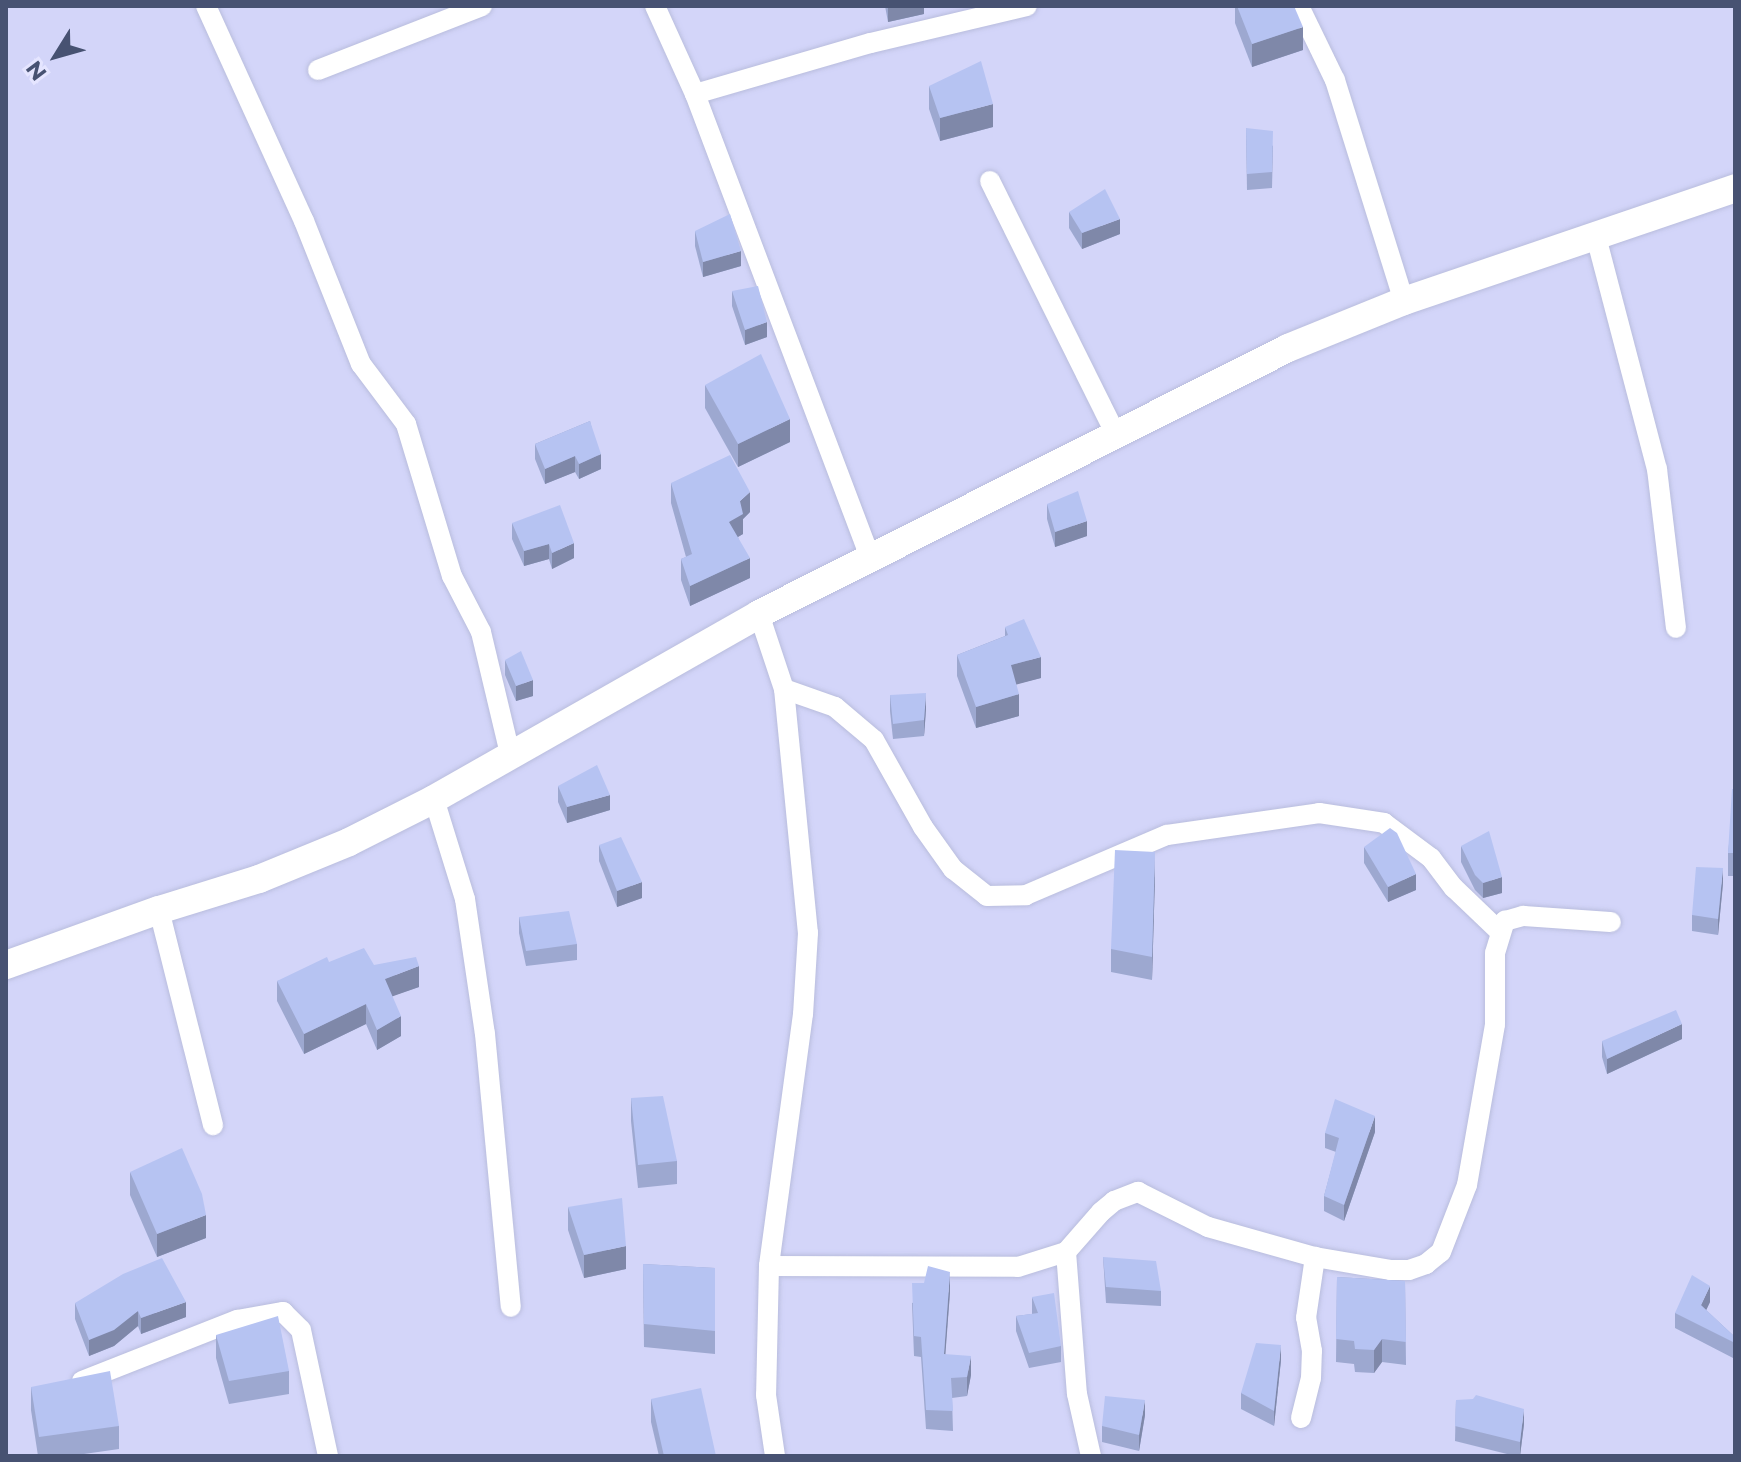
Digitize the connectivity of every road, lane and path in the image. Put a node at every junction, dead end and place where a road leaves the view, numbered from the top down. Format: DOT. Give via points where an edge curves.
graph roads {
  1 [pos="206,6"];
  2 [pos="482,6"];
  3 [pos="655,6"];
  4 [pos="1027,6"];
  5 [pos="1299,6"];
  6 [pos="318,70"];
  7 [pos="695,94"];
  8 [pos="990,181"];
  9 [pos="1735,188"];
  10 [pos="1595,233"];
  11 [pos="1404,301"];
  12 [pos="1115,433"];
  13 [pos="870,556"];
  14 [pos="759,614"];
  15 [pos="1676,628"];
  16 [pos="784,689"];
  17 [pos="510,754"];
  18 [pos="434,799"];
  19 [pos="159,910"];
  20 [pos="1611,922"];
  21 [pos="1500,932"];
  22 [pos="6,965"];
  23 [pos="213,1125"];
  24 [pos="1066,1252"];
  25 [pos="1315,1257"];
  26 [pos="769,1266"];
  27 [pos="511,1307"];
  28 [pos="68,1387"];
  29 [pos="1301,1418"];
  30 [pos="328,1456"];
  31 [pos="775,1456"];
  32 [pos="1091,1456"];
  1 -- 17 [label="street" via="304,221 361,364 406,424 452,576 481,632"];
  2 -- 6 [label="street"];
  3 -- 7 [label="street"];
  4 -- 7 [label="street" via="871,43"];
  5 -- 11 [label="street" via="1335,80"];
  7 -- 13 [label="street"];
  8 -- 12 [label="street"];
  9 -- 10 [label="main road"];
  10 -- 11 [label="main road"];
  10 -- 15 [label="street" via="1657,469"];
  11 -- 12 [label="main road" via="1288,348"];
  12 -- 13 [label="main road"];
  13 -- 14 [label="main road"];
  14 -- 16 [label="street"];
  14 -- 17 [label="main road"];
  16 -- 21 [label="street" via="835,707 874,740 953,869 987,896 1026,895 1167,835 1319,813 1384,823 1431,858"];
  16 -- 26 [label="street" via="808,933 803,1014"];
  17 -- 18 [label="main road"];
  18 -- 19 [label="main road" via="296,866"];
  18 -- 27 [label="street" via="465,899 483,1019"];
  19 -- 22 [label="main road"];
  19 -- 23 [label="street"];
  20 -- 21 [label="street" via="1523,916 1505,921"];
  21 -- 25 [label="street" via="1495,1024 1467,1185 1441,1252 1409,1270"];
  24 -- 25 [label="street" via="1107,1207 1138,1192 1208,1227"];
  24 -- 26 [label="street" via="1018,1267"];
  24 -- 32 [label="street" via="1077,1394"];
  25 -- 29 [label="street" via="1306,1318 1311,1378"];
  26 -- 31 [label="street" via="766,1395"];
  28 -- 30 [label="street" via="237,1320 283,1312 301,1330"];
}
